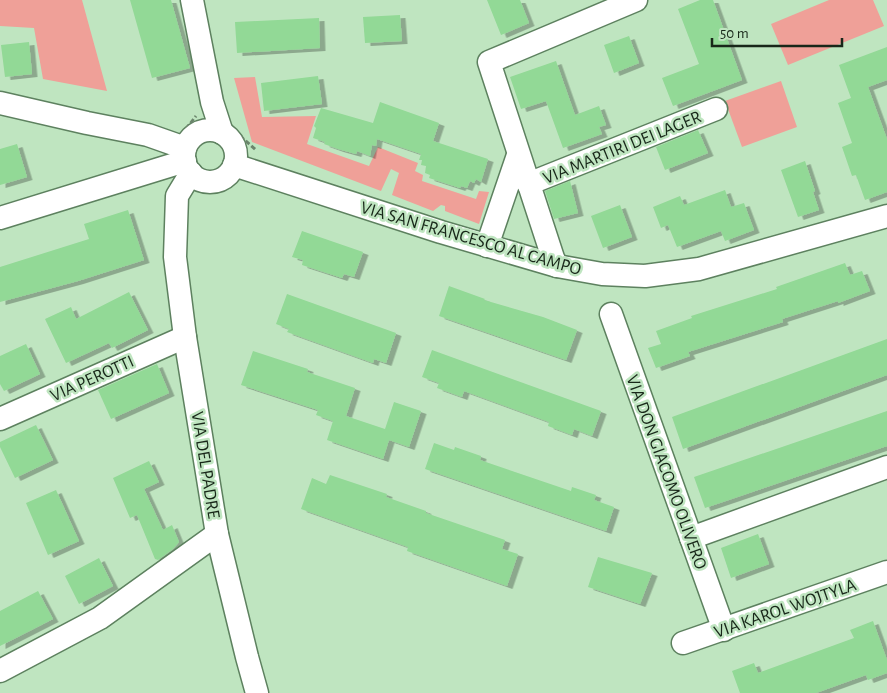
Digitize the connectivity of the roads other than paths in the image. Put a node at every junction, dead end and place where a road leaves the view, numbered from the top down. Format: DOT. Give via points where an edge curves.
graph roads {
  1 [pos="192,0"];
  2 [pos="636,0"];
  3 [pos="0,104"];
  4 [pos="716,110"];
  5 [pos="221,131"];
  6 [pos="186,154"];
  7 [pos="518,154"];
  8 [pos="234,164"];
  9 [pos="528,184"];
  10 [pos="887,216"];
  11 [pos="0,218"];
  12 [pos="487,246"];
  13 [pos="557,266"];
  14 [pos="611,314"];
  15 [pos="185,337"];
  16 [pos="0,419"];
  17 [pos="887,467"];
  18 [pos="217,534"];
  19 [pos="691,538"];
  20 [pos="887,572"];
  21 [pos="724,630"];
  22 [pos="683,643"];
  23 [pos="0,671"];
  24 [pos="257,693"];
  1 -- 5 [label="street"];
  2 -- 7 [label="street, VIA MARTIRI DEI LAGER" via="489,62"];
  3 -- 6 [label="street" via="148,135"];
  4 -- 9 [label="street, VIA MARTIRI DEI LAGER"];
  5 -- 6 [label="street" via="193,136"];
  5 -- 8 [label="street" via="235,150"];
  6 -- 8 [label="street" via="198,179 206,181 223,178"];
  6 -- 11 [label="street"];
  6 -- 15 [label="street, VIA DEL PADRE" via="177,196 175,257"];
  7 -- 9 [label="street, VIA MARTIRI DEI LAGER"];
  7 -- 12 [label="street"];
  8 -- 12 [label="street, VIA SAN FRANCESCO AL CAMPO"];
  9 -- 13 [label="street, VIA MARTIRI DEI LAGER"];
  10 -- 13 [label="street, VIA SAN FRANCESCO AL CAMPO" via="699,269 645,276 602,274"];
  12 -- 13 [label="street, VIA SAN FRANCESCO AL CAMPO"];
  14 -- 19 [label="street, VIA DON GIACOMO OLIVERO"];
  15 -- 16 [label="street, VIA PEROTTI"];
  15 -- 18 [label="street, VIA DEL PADRE"];
  17 -- 19 [label="street"];
  18 -- 23 [label="street, VIA DEL PADRE" via="100,618"];
  18 -- 24 [label="street"];
  19 -- 21 [label="street, VIA DON GIACOMO OLIVERO"];
  20 -- 21 [label="street, VIA KAROL WOJTYLA"];
  21 -- 22 [label="street, VIA KAROL WOJTYLA"];
}
